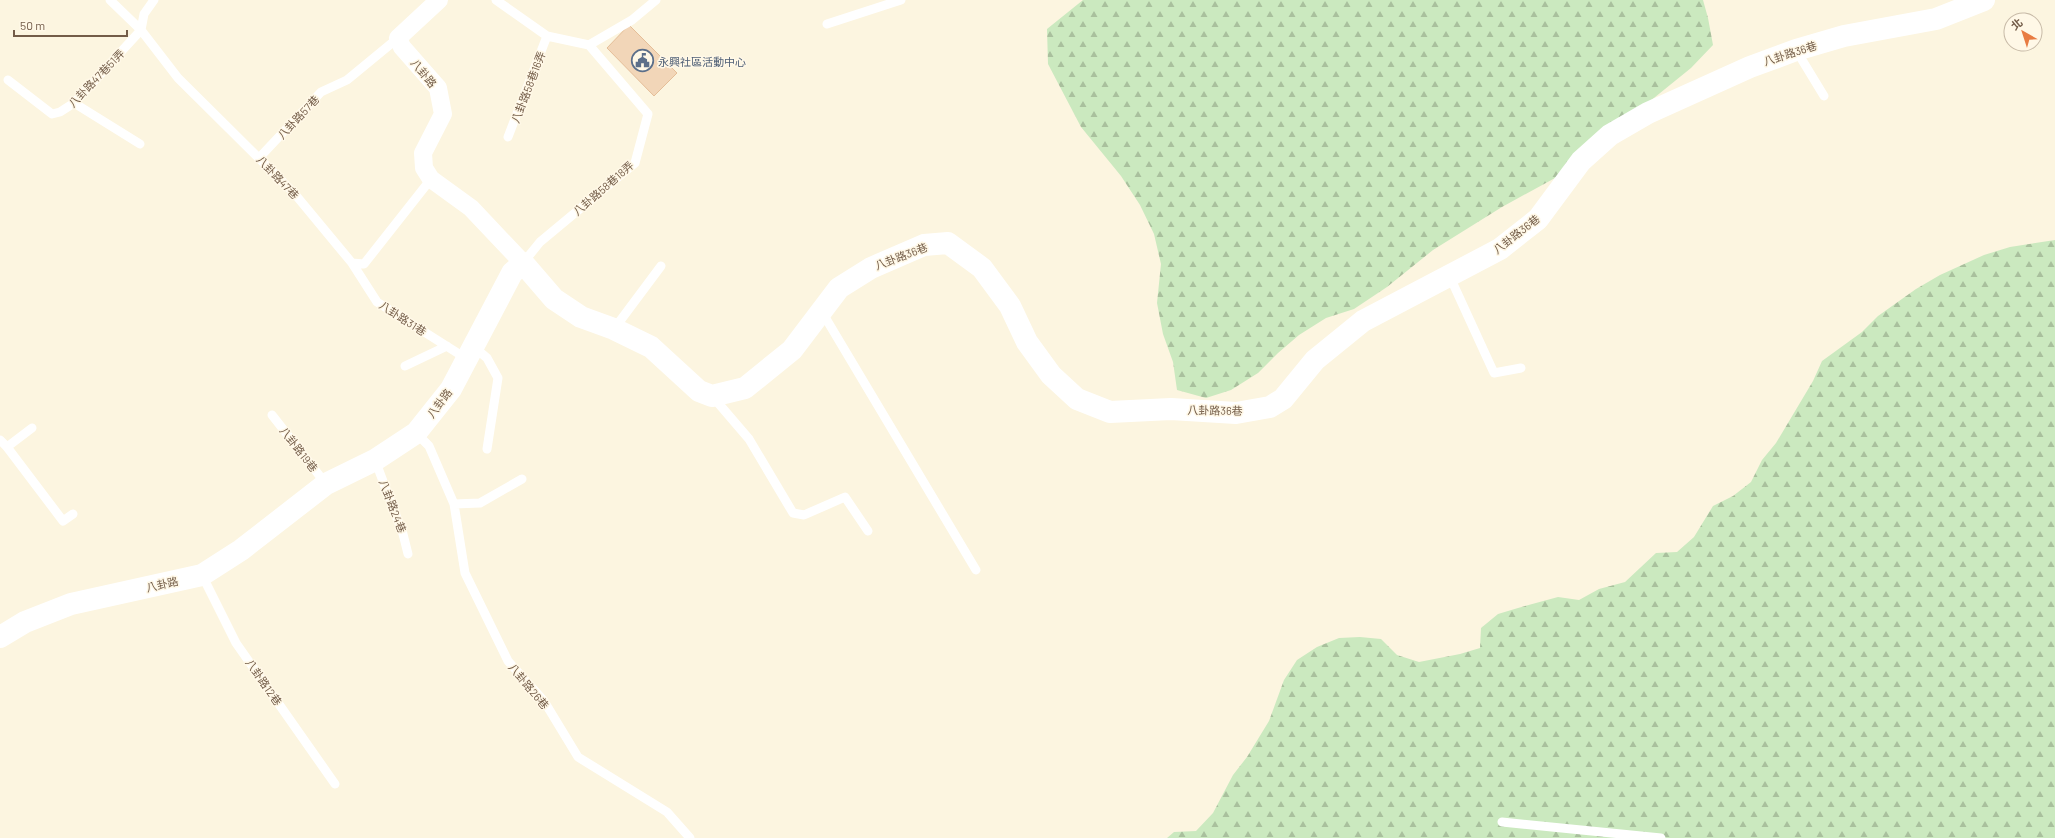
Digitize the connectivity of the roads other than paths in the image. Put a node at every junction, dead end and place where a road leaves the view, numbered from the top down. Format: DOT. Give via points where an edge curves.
graph roads {
  1 [pos="110,0"];
  2 [pos="154,0"];
  3 [pos="439,0"];
  4 [pos="496,0"];
  5 [pos="656,0"];
  6 [pos="901,0"];
  7 [pos="1984,0"];
  8 [pos="827,24"];
  9 [pos="141,30"];
  10 [pos="547,36"];
  11 [pos="398,38"];
  12 [pos="589,45"];
  13 [pos="1796,50"];
  14 [pos="8,80"];
  15 [pos="1824,96"];
  16 [pos="74,103"];
  17 [pos="508,137"];
  18 [pos="140,144"];
  19 [pos="259,158"];
  20 [pos="431,179"];
  21 [pos="352,263"];
  22 [pos="523,263"];
  23 [pos="661,266"];
  24 [pos="1450,276"];
  25 [pos="821,311"];
  26 [pos="614,329"];
  27 [pos="447,346"];
  28 [pos="470,353"];
  29 [pos="404,366"];
  30 [pos="1521,368"];
  31 [pos="712,396"];
  32 [pos="272,415"];
  33 [pos="32,428"];
  34 [pos="416,433"];
  35 [pos="0,440"];
  36 [pos="7,447"];
  37 [pos="487,449"];
  38 [pos="375,460"];
  39 [pos="522,480"];
  40 [pos="326,484"];
  41 [pos="454,504"];
  42 [pos="73,514"];
  43 [pos="868,531"];
  44 [pos="408,554"];
  45 [pos="976,570"];
  46 [pos="202,575"];
  47 [pos="0,637"];
  48 [pos="335,784"];
  49 [pos="1502,822"];
  50 [pos="690,838"];
  51 [pos="1661,838"];
  1 -- 9 [label="lane, 八卦路47巷"];
  2 -- 9 [label="lane" via="144,14"];
  3 -- 11 [label="street"];
  4 -- 10 [label="lane"];
  5 -- 12 [label="lane" via="632,20"];
  6 -- 8 [label="lane"];
  7 -- 13 [label="street, 八卦路36巷" via="1936,20 1844,36"];
  9 -- 16 [label="lane, 八卦路47巷51弄"];
  9 -- 19 [label="lane, 八卦路47巷" via="178,78"];
  10 -- 12 [label="lane"];
  10 -- 17 [label="lane, 八卦路58巷16弄"];
  11 -- 19 [label="lane, 八卦路57巷" via="347,80 321,92"];
  11 -- 20 [label="street, 八卦路" via="402,47 438,88 443,114 423,153 424,168"];
  12 -- 22 [label="lane, 八卦路58巷18弄" via="648,114 635,162 540,242"];
  13 -- 15 [label="lane"];
  13 -- 24 [label="street, 八卦路36巷" via="1685,96 1610,135 1580,162 1538,219 1500,249"];
  14 -- 16 [label="lane, 八卦路47巷51弄" via="52,114"];
  16 -- 18 [label="lane"];
  19 -- 21 [label="lane, 八卦路47巷" via="294,193"];
  20 -- 21 [label="lane" via="364,264"];
  20 -- 22 [label="street" via="471,208"];
  21 -- 27 [label="lane, 八卦路31巷" via="377,302"];
  22 -- 26 [label="street" via="554,299 581,317"];
  22 -- 28 [label="street, 八卦路" via="512,273"];
  23 -- 26 [label="lane"];
  24 -- 25 [label="street, 八卦路36巷" via="1364,321 1316,360 1283,399 1270,407 1236,413 1170,409 1110,412 1077,399 1051,375 1031,348 1010,306 982,268 948,243 924,245 871,268 839,288"];
  24 -- 30 [label="lane" via="1494,373"];
  25 -- 31 [label="street, 八卦路36巷" via="792,350 745,388"];
  25 -- 45 [label="lane"];
  26 -- 31 [label="street" via="651,346 699,391"];
  27 -- 28 [label="lane, 八卦路31巷"];
  27 -- 29 [label="lane"];
  28 -- 34 [label="street, 八卦路" via="451,389"];
  28 -- 37 [label="lane, 八卦路31巷" via="487,358 498,378"];
  31 -- 43 [label="lane" via="749,439 793,513 804,515 845,497"];
  32 -- 40 [label="lane, 八卦路19巷"];
  33 -- 36 [label="lane"];
  34 -- 38 [label="street, 八卦路"];
  34 -- 41 [label="lane, 八卦路26巷" via="429,446"];
  35 -- 36 [label="lane"];
  36 -- 42 [label="lane" via="63,521"];
  38 -- 40 [label="street, 八卦路"];
  38 -- 44 [label="lane, 八卦路24巷" via="404,534"];
  39 -- 41 [label="lane" via="480,503"];
  40 -- 46 [label="street, 八卦路" via="241,550"];
  41 -- 50 [label="lane, 八卦路26巷" via="466,573 508,661 544,701 578,757 667,812"];
  46 -- 47 [label="street, 八卦路" via="71,604 25,622"];
  46 -- 48 [label="lane, 八卦路12巷" via="236,644"];
  49 -- 51 [label="lane"];
}
